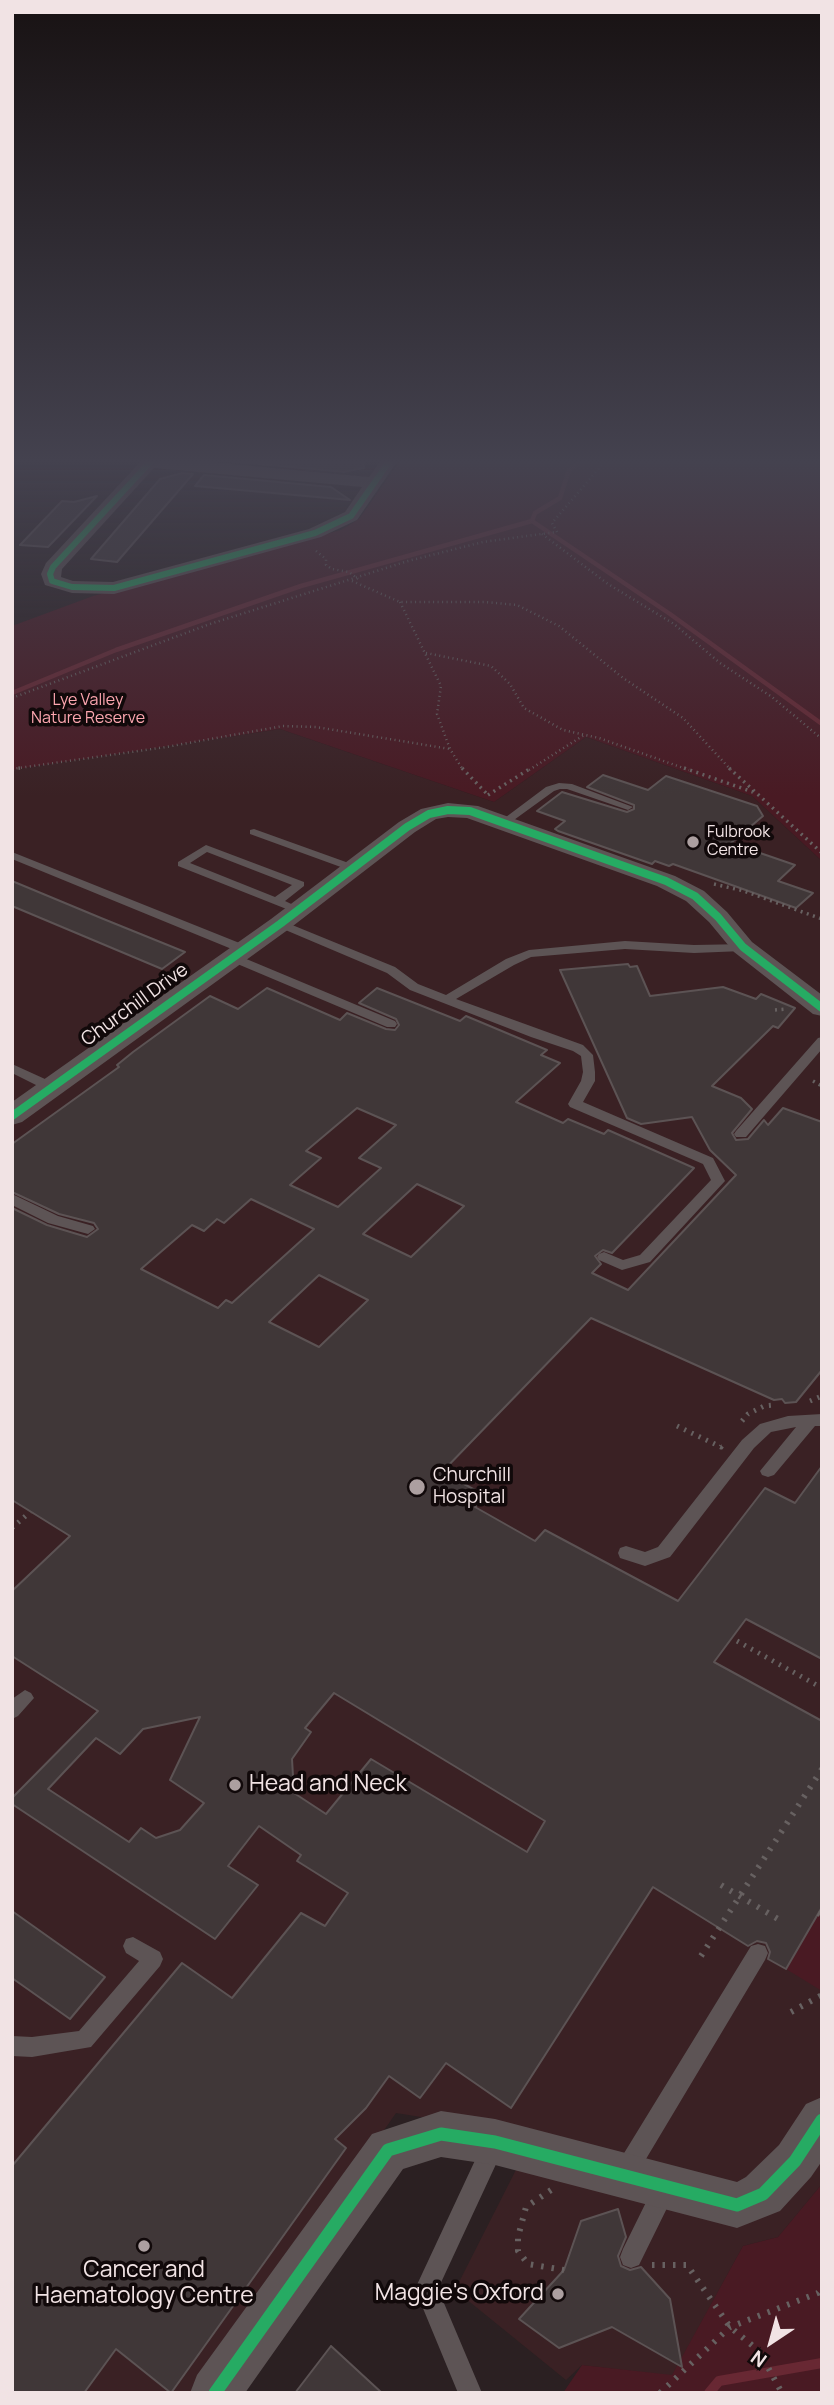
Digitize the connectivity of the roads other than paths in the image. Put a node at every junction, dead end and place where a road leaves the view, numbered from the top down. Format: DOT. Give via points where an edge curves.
graph roads {
  1 [pos="51,571"];
  2 [pos="175,571"];
  3 [pos="628,807"];
  4 [pos="503,824"];
  5 [pos="254,832"];
  6 [pos="12,855"];
  7 [pos="353,868"];
  8 [pos="285,912"];
  9 [pos="743,947"];
  10 [pos="238,953"];
  11 [pos="448,999"];
  12 [pos="822,1008"];
  13 [pos="391,1024"];
  14 [pos="822,1041"];
  15 [pos="12,1068"];
  16 [pos="51,1087"];
  17 [pos="12,1116"];
  18 [pos="741,1134"];
  19 [pos="12,1199"];
  20 [pos="88,1229"];
  21 [pos="604,1257"];
  22 [pos="816,1420"];
  23 [pos="768,1471"];
  24 [pos="626,1553"];
  25 [pos="133,1946"];
  26 [pos="758,1953"];
  27 [pos="12,2046"];
  28 [pos="822,2120"];
  29 [pos="495,2142"];
  30 [pos="632,2185"];
  31 [pos="635,2261"];
  32 [pos="215,2393"];
  33 [pos="470,2393"];
  1 -- 2 [label="street" via="52,581 72,587 114,588"];
  3 -- 4 [label="lane" via="559,786"];
  4 -- 7 [label="street, Churchill Drive" via="470,811 429,814"];
  4 -- 9 [label="street, Churchill Drive" via="666,881 695,896"];
  5 -- 7 [label="lane"];
  6 -- 10 [label="lane"];
  7 -- 8 [label="street, Churchill Drive"];
  8 -- 8 [label="lane" via="265,897 182,864 206,848 300,884"];
  8 -- 10 [label="street, Churchill Drive"];
  8 -- 11 [label="lane" via="414,987"];
  9 -- 11 [label="lane" via="625,945 529,954"];
  9 -- 12 [label="street, Churchill Drive"];
  10 -- 13 [label="lane"];
  10 -- 16 [label="street, Churchill Drive"];
  11 -- 21 [label="lane" via="578,1048 587,1055 589,1072 575,1104 708,1161 718,1181 645,1259 622,1265"];
  14 -- 18 [label="lane"];
  15 -- 16 [label="lane"];
  16 -- 17 [label="street, Churchill Drive"];
  19 -- 20 [label="lane" via="53,1220"];
  22 -- 23 [label="lane"];
  22 -- 24 [label="lane" via="766,1428 748,1444 664,1552 645,1559"];
  25 -- 27 [label="lane" via="153,1959 84,2040 32,2048"];
  26 -- 30 [label="lane"];
  28 -- 30 [label="street" via="795,2161 764,2194 737,2205"];
  29 -- 30 [label="street"];
  29 -- 32 [label="street" via="441,2134 388,2150"];
  29 -- 33 [label="lane" via="426,2289"];
  30 -- 31 [label="lane"];
}
